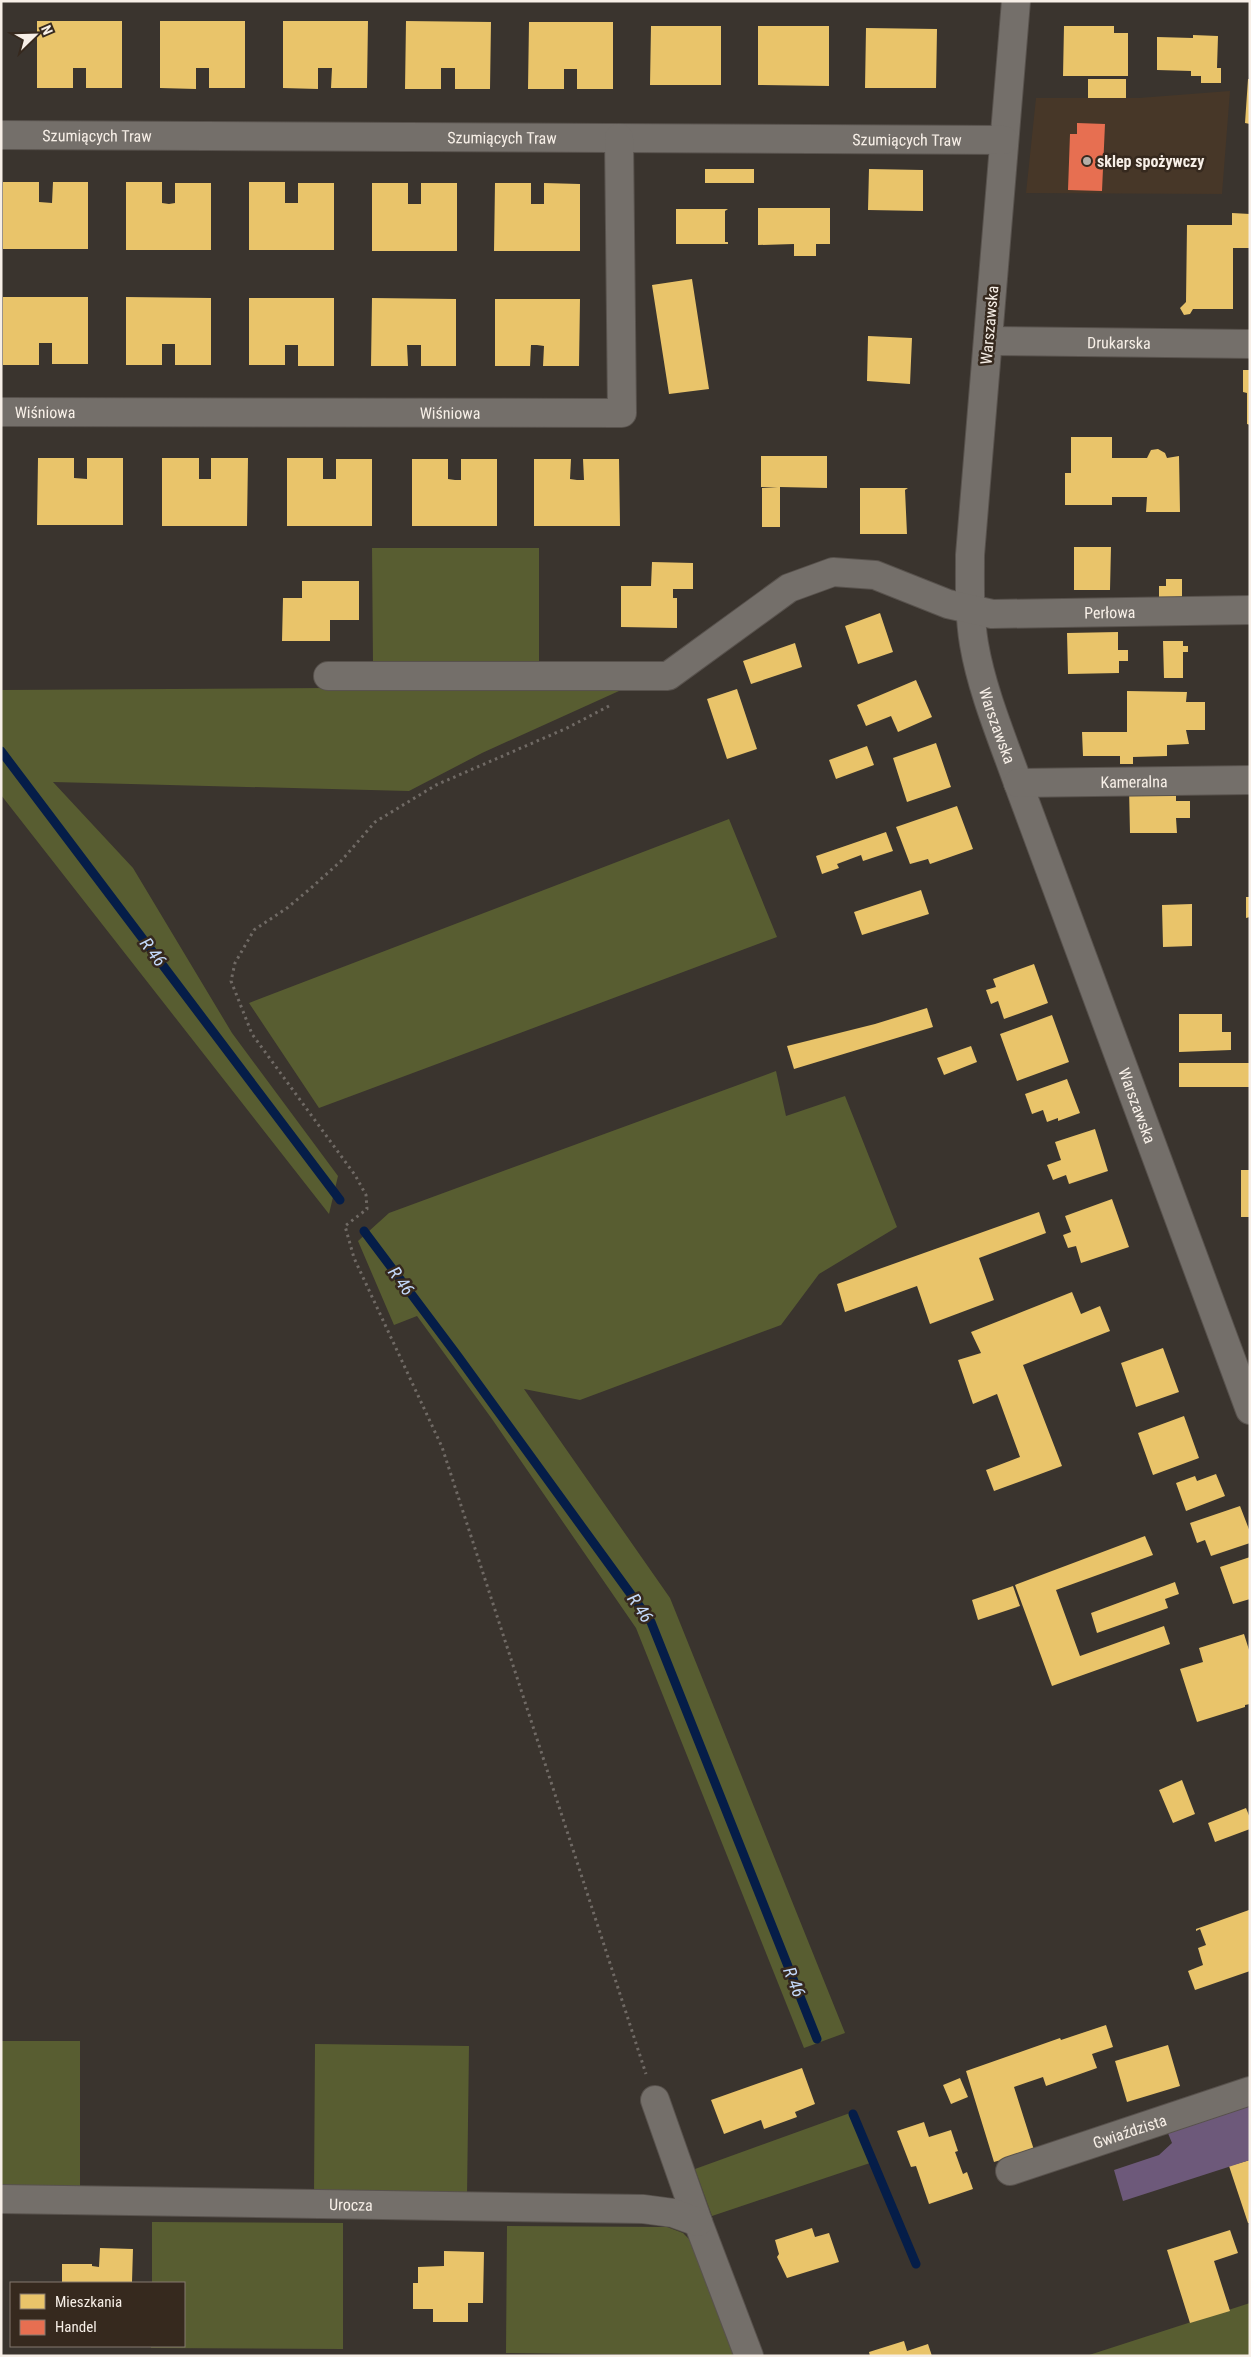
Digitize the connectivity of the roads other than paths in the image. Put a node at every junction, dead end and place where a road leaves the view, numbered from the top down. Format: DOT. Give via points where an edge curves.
graph roads {
  1 [pos="1016,1"];
  2 [pos="1,135"];
  3 [pos="620,138"];
  4 [pos="1004,140"];
  5 [pos="988,341"];
  6 [pos="1250,344"];
  7 [pos="1,412"];
  8 [pos="970,610"];
  9 [pos="1250,610"];
  10 [pos="328,676"];
  11 [pos="1250,780"];
  12 [pos="1018,783"];
  13 [pos="1250,1410"];
  14 [pos="1250,2091"];
  15 [pos="655,2100"];
  16 [pos="1010,2171"];
  17 [pos="1,2199"];
  18 [pos="698,2222"];
  19 [pos="749,2356"];
  1 -- 4 [label="street, Warszawska"];
  2 -- 3 [label="street, Szumiących Traw"];
  3 -- 4 [label="street, Szumiących Traw"];
  3 -- 7 [label="street, Wiśniowa" via="622,413"];
  4 -- 5 [label="street, Warszawska"];
  5 -- 6 [label="street, Drukarska"];
  5 -- 8 [label="street, Warszawska" via="970,555"];
  8 -- 9 [label="street, Perłowa" via="992,614"];
  8 -- 10 [label="street, Perłowa" via="875,575 834,572 789,588 668,676"];
  8 -- 12 [label="street, Warszawska" via="982,679"];
  11 -- 12 [label="street, Kameralna"];
  12 -- 13 [label="street, Warszawska"];
  14 -- 16 [label="street, Gwiaździsta"];
  15 -- 18 [label="street"];
  17 -- 18 [label="street, Urocza" via="625,2208 673,2213"];
  18 -- 19 [label="street"];
}
